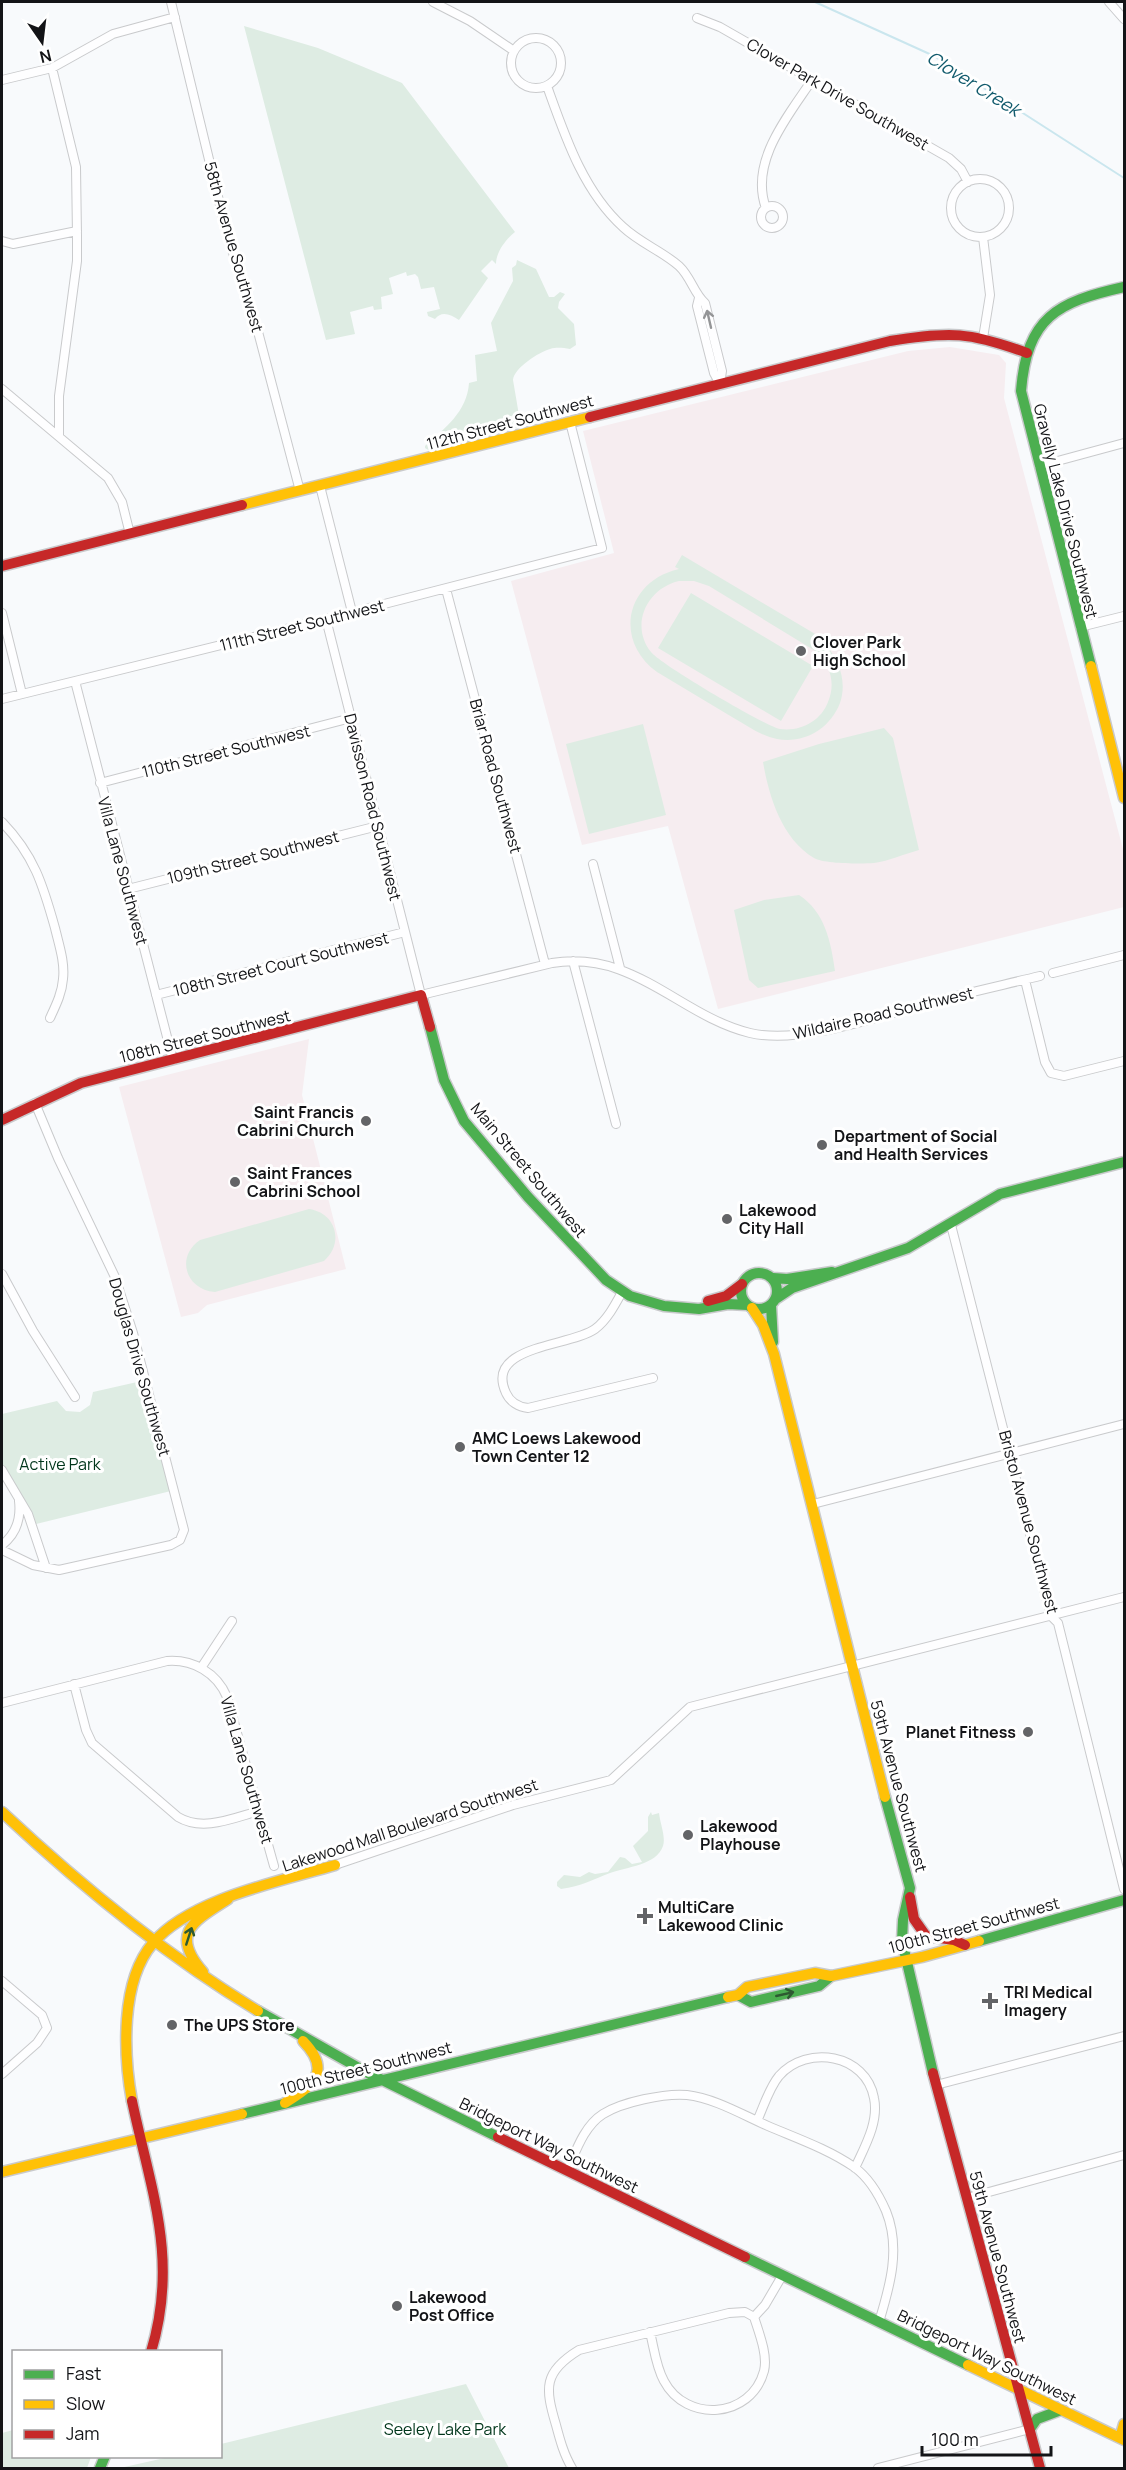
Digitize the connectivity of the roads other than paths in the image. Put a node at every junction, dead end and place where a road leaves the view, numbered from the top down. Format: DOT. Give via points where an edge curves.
graph roads {
  1 [pos="171,2"];
  2 [pos="433,2"];
  3 [pos="1109,2"];
  4 [pos="175,17"];
  5 [pos="698,18"];
  6 [pos="1125,19"];
  7 [pos="514,51"];
  8 [pos="52,68"];
  9 [pos="2,80"];
  10 [pos="812,80"];
  11 [pos="547,86"];
  12 [pos="968,182"];
  13 [pos="766,208"];
  14 [pos="77,231"];
  15 [pos="983,237"];
  16 [pos="2,241"];
  17 [pos="1125,287"];
  18 [pos="983,338"];
  19 [pos="1027,352"];
  20 [pos="720,384"];
  21 [pos="2,389"];
  22 [pos="570,422"];
  23 [pos="59,435"];
  24 [pos="1125,443"];
  25 [pos="1039,466"];
  26 [pos="320,486"];
  27 [pos="300,491"];
  28 [pos="130,534"];
  29 [pos="2,566"];
  30 [pos="446,589"];
  31 [pos="352,612"];
  32 [pos="2,613"];
  33 [pos="1125,616"];
  34 [pos="326,619"];
  35 [pos="1080,627"];
  36 [pos="75,681"];
  37 [pos="22,694"];
  38 [pos="2,699"];
  39 [pos="351,718"];
  40 [pos="100,783"];
  41 [pos="1125,798"];
  42 [pos="2,822"];
  43 [pos="378,826"];
  44 [pos="593,864"];
  45 [pos="128,889"];
  46 [pos="405,932"];
  47 [pos="1125,955"];
  48 [pos="573,961"];
  49 [pos="545,964"];
  50 [pos="620,968"];
  51 [pos="1053,973"];
  52 [pos="1040,976"];
  53 [pos="1025,980"];
  54 [pos="156,995"];
  55 [pos="421,995"];
  56 [pos="50,1018"];
  57 [pos="172,1060"];
  58 [pos="1125,1061"];
  59 [pos="35,1103"];
  60 [pos="2,1120"];
  61 [pos="616,1125"];
  62 [pos="1125,1162"];
  63 [pos="951,1225"];
  64 [pos="838,1272"];
  65 [pos="2,1274"];
  66 [pos="773,1278"];
  67 [pos="742,1284"];
  68 [pos="622,1292"];
  69 [pos="774,1301"];
  70 [pos="750,1307"];
  71 [pos="678,1308"];
  72 [pos="774,1354"];
  73 [pos="653,1378"];
  74 [pos="75,1397"];
  75 [pos="1125,1424"];
  76 [pos="1010,1453"];
  77 [pos="2,1470"];
  78 [pos="13,1487"];
  79 [pos="813,1504"];
  80 [pos="2,1545"];
  81 [pos="2,1550"];
  82 [pos="46,1568"];
  83 [pos="1125,1597"];
  84 [pos="1051,1616"];
  85 [pos="232,1621"];
  86 [pos="853,1666"];
  87 [pos="201,1668"];
  88 [pos="74,1684"];
  89 [pos="2,1703"];
  90 [pos="259,1811"];
  91 [pos="2,1812"];
  92 [pos="335,1865"];
  93 [pos="274,1866"];
  94 [pos="910,1888"];
  95 [pos="1125,1889"];
  96 [pos="228,1899"];
  97 [pos="1125,1900"];
  98 [pos="153,1942"];
  99 [pos="964,1945"];
  100 [pos="905,1960"];
  101 [pos="2,1981"];
  102 [pos="212,1982"];
  103 [pos="288,2029"];
  104 [pos="1125,2036"];
  105 [pos="2,2074"];
  106 [pos="381,2080"];
  107 [pos="936,2085"];
  108 [pos="285,2103"];
  109 [pos="757,2121"];
  110 [pos="139,2139"];
  111 [pos="1125,2155"];
  112 [pos="855,2168"];
  113 [pos="567,2170"];
  114 [pos="2,2172"];
  115 [pos="967,2198"];
  116 [pos="782,2276"];
  117 [pos="754,2317"];
  118 [pos="879,2322"];
  119 [pos="650,2332"];
  120 [pos="151,2350"];
  121 [pos="1017,2389"];
  122 [pos="1061,2410"];
  123 [pos="1125,2424"];
  124 [pos="1030,2429"];
  125 [pos="1122,2439"];
  126 [pos="572,2469"];
  127 [pos="878,2469"];
  128 [pos="1040,2469"];
  1 -- 4 [label="street, 58th Avenue Southwest"];
  2 -- 7 [label="street"];
  3 -- 6 [label="street"];
  4 -- 8 [label="street" via="113,34"];
  4 -- 27 [label="street, 58th Avenue Southwest" via="227,234 257,328"];
  5 -- 10 [label="street, Clover Park Drive Southwest"];
  7 -- 11 [label="street" via="510,66 517,81 531,88"];
  7 -- 11 [label="street" via="526,40 535,38 557,49 562,66"];
  8 -- 9 [label="street"];
  8 -- 14 [label="street" via="76,167"];
  10 -- 12 [label="street, Clover Park Drive Southwest" via="950,158"];
  10 -- 13 [label="street" via="786,119 763,166 761,186"];
  11 -- 20 [label="street" via="595,195 622,226 680,267 694,285 702,328"];
  12 -- 15 [label="street" via="952,199 953,218 965,233"];
  12 -- 15 [label="street" via="991,181 1006,194 1009,203 1000,229"];
  14 -- 16 [label="street" via="13,244"];
  14 -- 23 [label="street" via="75,278 59,396"];
  15 -- 18 [label="street" via="990,296"];
  17 -- 19 [label="street, Gravelly Lake Drive Southwest" via="1058,309 1041,325"];
  18 -- 19 [label="street, 112th Street Southwest"];
  18 -- 20 [label="street, 112th Street Southwest" via="924,335"];
  19 -- 25 [label="street, Gravelly Lake Drive Southwest" via="1021,391"];
  20 -- 22 [label="street, 112th Street Southwest"];
  21 -- 23 [label="street"];
  22 -- 26 [label="street, 112th Street Southwest"];
  22 -- 30 [label="street, 111th Street Southwest" via="602,548"];
  23 -- 28 [label="street" via="114,485"];
  24 -- 25 [label="street"];
  25 -- 35 [label="street, Gravelly Lake Drive Southwest"];
  26 -- 27 [label="street, 112th Street Southwest"];
  26 -- 31 [label="street"];
  27 -- 28 [label="street, 112th Street Southwest"];
  28 -- 29 [label="street, 112th Street Southwest"];
  30 -- 31 [label="street, 111th Street Southwest"];
  30 -- 49 [label="street, Briar Road Southwest"];
  31 -- 34 [label="street, 111th Street Southwest"];
  32 -- 37 [label="street"];
  33 -- 35 [label="street"];
  34 -- 36 [label="street, 111th Street Southwest"];
  34 -- 39 [label="street, Davisson Road Southwest"];
  35 -- 41 [label="street, Gravelly Lake Drive Southwest"];
  36 -- 37 [label="street, 111th Street Southwest"];
  36 -- 40 [label="street, Villa Lane Southwest"];
  37 -- 38 [label="street, 111th Street Southwest"];
  39 -- 40 [label="street, 110th Street Southwest"];
  39 -- 43 [label="street, Davisson Road Southwest"];
  40 -- 45 [label="street, Villa Lane Southwest"];
  42 -- 56 [label="street" via="34,865 58,938 63,980"];
  43 -- 45 [label="street, 109th Street Southwest"];
  43 -- 46 [label="street, Davisson Road Southwest"];
  44 -- 50 [label="street"];
  45 -- 54 [label="street, Villa Lane Southwest"];
  46 -- 54 [label="street, 108th Street Court Southwest"];
  46 -- 55 [label="street, Davisson Road Southwest"];
  47 -- 51 [label="street"];
  48 -- 49 [label="street, Wildaire Road Southwest"];
  48 -- 50 [label="street, Wildaire Road Southwest"];
  48 -- 61 [label="street"];
  49 -- 55 [label="street, Wildaire Road Southwest"];
  50 -- 53 [label="street, Wildaire Road Southwest" via="729,1025 750,1033 776,1036 844,1025"];
  52 -- 53 [label="street, Wildaire Road Southwest"];
  53 -- 58 [label="street" via="1051,1073 1064,1076"];
  54 -- 57 [label="street, Villa Lane Southwest"];
  55 -- 57 [label="street, 108th Street Southwest"];
  55 -- 68 [label="street, Main Street Southwest" via="444,1080 464,1121 592,1267"];
  57 -- 59 [label="street, 108th Street Southwest" via="81,1083"];
  59 -- 60 [label="street, 108th Street Southwest"];
  59 -- 82 [label="street, Douglas Drive Southwest" via="115,1277 184,1530 182,1538 171,1545 76,1568"];
  62 -- 63 [label="street" via="1006,1192"];
  63 -- 64 [label="street" via="902,1251"];
  63 -- 76 [label="street, Bristol Avenue Southwest"];
  64 -- 66 [label="street"];
  64 -- 69 [label="street" via="792,1288"];
  65 -- 74 [label="street"];
  66 -- 67 [label="street" via="756,1273"];
  66 -- 69 [label="street" via="777,1287"];
  67 -- 70 [label="street" via="741,1296"];
  67 -- 71 [label="street, Main Street Southwest" via="726,1296"];
  68 -- 71 [label="street, Main Street Southwest"];
  68 -- 73 [label="street" via="595,1330 531,1350 508,1362 503,1373 504,1388 511,1400 528,1408"];
  69 -- 70 [label="street" via="762,1310"];
  69 -- 72 [label="street, 59th Avenue Southwest"];
  70 -- 71 [label="street, Main Street Southwest" via="728,1304"];
  70 -- 72 [label="street, 59th Avenue Southwest" via="763,1325"];
  72 -- 79 [label="street, 59th Avenue Southwest"];
  75 -- 76 [label="street"];
  76 -- 79 [label="street"];
  76 -- 84 [label="street, Bristol Avenue Southwest"];
  77 -- 78 [label="street"];
  78 -- 80 [label="street" via="19,1515 14,1531"];
  78 -- 82 [label="street"];
  79 -- 86 [label="street, 59th Avenue Southwest"];
  81 -- 82 [label="street"];
  83 -- 84 [label="street, Lakewood Mall Boulevard Southwest"];
  84 -- 86 [label="street, Lakewood Mall Boulevard Southwest"];
  84 -- 95 [label="street, Bristol Avenue Southwest" via="1058,1623"];
  85 -- 87 [label="street"];
  86 -- 92 [label="street, Lakewood Mall Boulevard Southwest" via="690,1707 611,1780 524,1802"];
  86 -- 94 [label="street, 59th Avenue Southwest"];
  87 -- 88 [label="street" via="166,1661"];
  87 -- 90 [label="street, Villa Lane Southwest" via="225,1692"];
  88 -- 89 [label="street"];
  88 -- 90 [label="street" via="92,1743 178,1817 192,1823 210,1823"];
  90 -- 93 [label="street, Villa Lane Southwest"];
  91 -- 98 [label="street, Bridgeport Way Southwest" via="70,1876"];
  92 -- 96 [label="street, Lakewood Mall Boulevard Southwest"];
  94 -- 99 [label="street" via="914,1919 922,1933"];
  94 -- 100 [label="street, 59th Avenue Southwest" via="903,1920"];
  96 -- 98 [label="street, Lakewood Mall Boulevard Southwest" via="183,1919"];
  102 -- 96 [label="street, one-way" via="188,1952 186,1939 195,1923"];
  97 -- 99 [label="street, 100th Street Southwest"];
  98 -- 102 [label="street, Bridgeport Way Southwest"];
  98 -- 110 [label="street" via="135,1975 126,2026 127,2072"];
  99 -- 100 [label="street, 100th Street Southwest"];
  100 -- 106 [label="street, 100th Street Southwest" via="831,1976 819,1986 751,2002 738,1995"];
  100 -- 107 [label="street, 59th Avenue Southwest"];
  101 -- 105 [label="street" via="39,2013 47,2026 44,2036"];
  102 -- 103 [label="street, Bridgeport Way Southwest"];
  103 -- 106 [label="street, Bridgeport Way Southwest"];
  103 -- 108 [label="street" via="312,2051 318,2072 309,2088"];
  104 -- 107 [label="street"];
  106 -- 108 [label="street, 100th Street Southwest"];
  106 -- 113 [label="street, Bridgeport Way Southwest"];
  107 -- 115 [label="street, 59th Avenue Southwest"];
  108 -- 110 [label="street, 100th Street Southwest"];
  109 -- 112 [label="street"];
  109 -- 112 [label="street" via="779,2076 792,2065 816,2057 845,2061 867,2081 875,2107 872,2127"];
  109 -- 113 [label="street" via="686,2095 638,2101 596,2119 586,2130"];
  110 -- 114 [label="street, 100th Street Southwest"];
  110 -- 120 [label="street" via="163,2246 163,2296"];
  111 -- 115 [label="street"];
  112 -- 118 [label="street" via="881,2200 891,2229 894,2252 890,2285"];
  113 -- 116 [label="street, Bridgeport Way Southwest"];
  115 -- 121 [label="street, 59th Avenue Southwest"];
  116 -- 117 [label="street"];
  116 -- 118 [label="street, Bridgeport Way Southwest"];
  117 -- 119 [label="street" via="745,2312 729,2313"];
  117 -- 119 [label="street" via="764,2371 748,2397 719,2410 691,2407 671,2392 663,2381"];
  118 -- 121 [label="street, Bridgeport Way Southwest"];
  119 -- 126 [label="street" via="579,2350 555,2372 548,2397"];
  121 -- 122 [label="street, Bridgeport Way Southwest"];
  121 -- 124 [label="street, 59th Avenue Southwest"];
  122 -- 124 [label="street" via="1037,2419"];
  122 -- 125 [label="street, Bridgeport Way Southwest"];
  123 -- 125 [label="street"];
  124 -- 127 [label="street"];
  124 -- 128 [label="street, 59th Avenue Southwest"];
}
